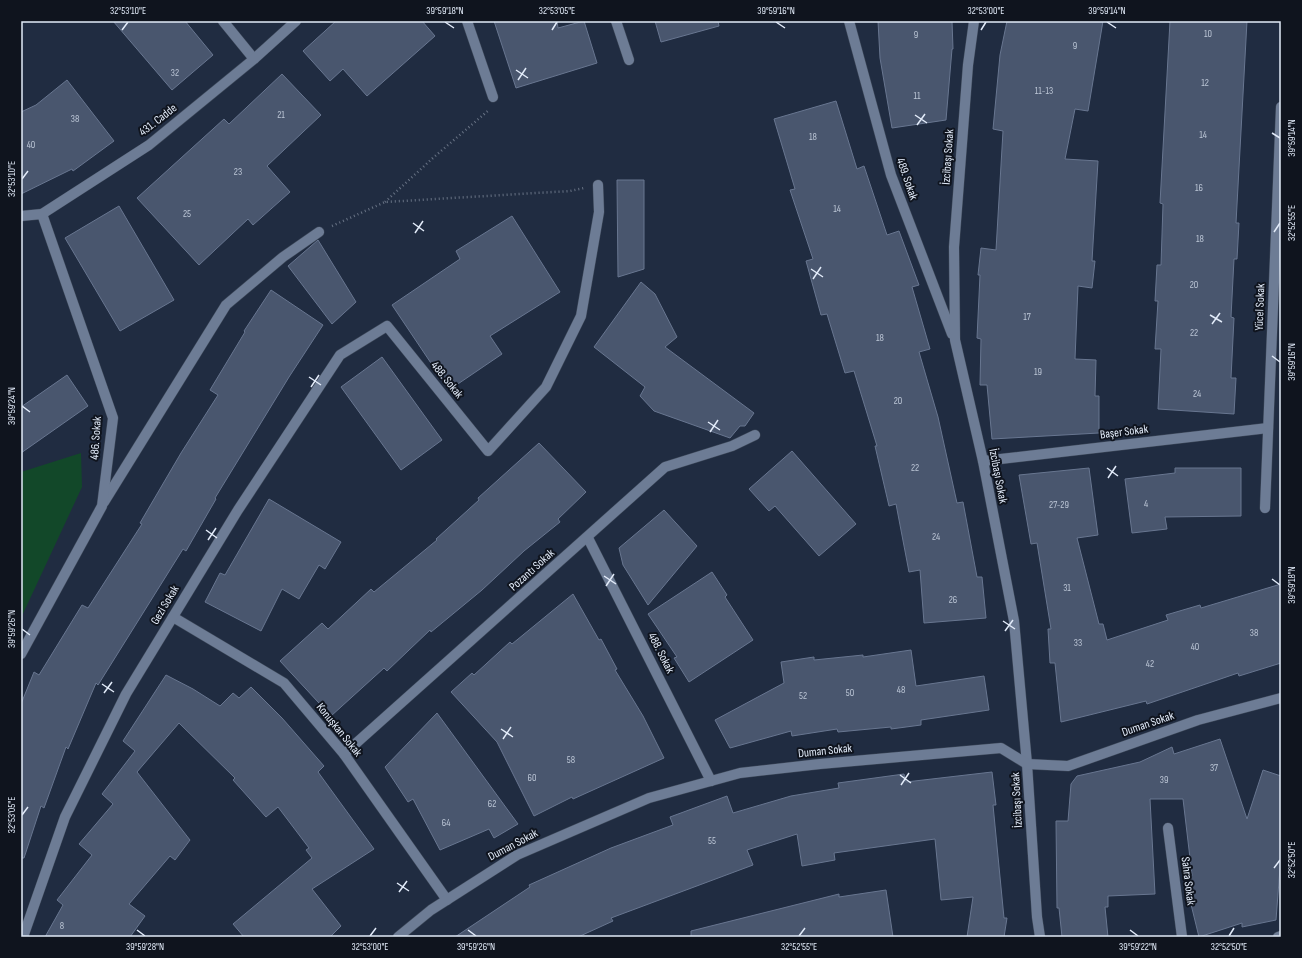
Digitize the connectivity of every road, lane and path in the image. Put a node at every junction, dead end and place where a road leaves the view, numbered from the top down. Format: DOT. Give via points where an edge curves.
graph roads {
  1 [pos="223,21"];
  2 [pos="296,21"];
  3 [pos="467,21"];
  4 [pos="616,21"];
  5 [pos="849,21"];
  6 [pos="974,21"];
  7 [pos="254,59"];
  8 [pos="629,60"];
  9 [pos="493,97"];
  10 [pos="1281,107"];
  11 [pos="598,185"];
  12 [pos="385,202"];
  13 [pos="42,214"];
  14 [pos="21,216"];
  15 [pos="319,232"];
  16 [pos="1277,291"];
  17 [pos="387,326"];
  18 [pos="955,340"];
  19 [pos="1268,428"];
  20 [pos="755,436"];
  21 [pos="983,461"];
  22 [pos="102,506"];
  23 [pos="1265,508"];
  24 [pos="588,538"];
  25 [pos="173,617"];
  26 [pos="21,654"];
  27 [pos="1281,698"];
  28 [pos="344,754"];
  29 [pos="1027,764"];
  30 [pos="711,781"];
  31 [pos="1168,828"];
  32 [pos="447,900"];
  33 [pos="23,937"];
  34 [pos="398,937"];
  35 [pos="1040,937"];
  36 [pos="1182,937"];
  1 -- 7 [label="street"];
  2 -- 7 [label="street, 431. Cadde"];
  3 -- 9 [label="street"];
  4 -- 8 [label="street"];
  5 -- 18 [label="street, 489. Sokak" via="891,175"];
  6 -- 18 [label="street, İzcibaşı Sokak" via="968,65 954,248"];
  7 -- 13 [label="street, 431. Cadde" via="149,145"];
  9 -- 12 [label="path" via="490,109"];
  10 -- 16 [label="street, Yücel Sokak"];
  11 -- 12 [label="path" via="570,191"];
  11 -- 17 [label="street, 488. Sokak" via="599,212 581,316 546,387 488,451"];
  12 -- 15 [label="path"];
  13 -- 14 [label="street, 431. Cadde"];
  13 -- 22 [label="street, 486. Sokak" via="113,418"];
  15 -- 22 [label="street" via="283,257 226,305"];
  16 -- 19 [label="street, Yücel Sokak"];
  17 -- 25 [label="street, Gezi Sokak" via="340,355 238,510"];
  18 -- 21 [label="street, İzcibaşı Sokak"];
  19 -- 21 [label="street, Başer Sokak"];
  19 -- 23 [label="street, Yücel Sokak"];
  20 -- 24 [label="street, Pozantı Sokak" via="665,467"];
  21 -- 29 [label="street, İzcibaşı Sokak" via="1014,621"];
  22 -- 26 [label="street, 486. Sokak"];
  24 -- 28 [label="street, Pozantı Sokak"];
  24 -- 30 [label="street, 488. Sokak"];
  25 -- 28 [label="street, Konuşkan Sokak" via="284,684"];
  25 -- 33 [label="street, Gezi Sokak" via="126,694 64,818"];
  27 -- 29 [label="street, Duman Sokak" via="1198,720 1068,766"];
  28 -- 32 [label="street, Konuşkan Sokak"];
  29 -- 30 [label="street, Duman Sokak" via="1001,748 740,773"];
  29 -- 35 [label="street, İzcibaşı Sokak"];
  30 -- 32 [label="street, Duman Sokak" via="649,798 517,855"];
  31 -- 36 [label="street, Sahra Sokak"];
  32 -- 34 [label="street, Duman Sokak" via="430,910"];
}
